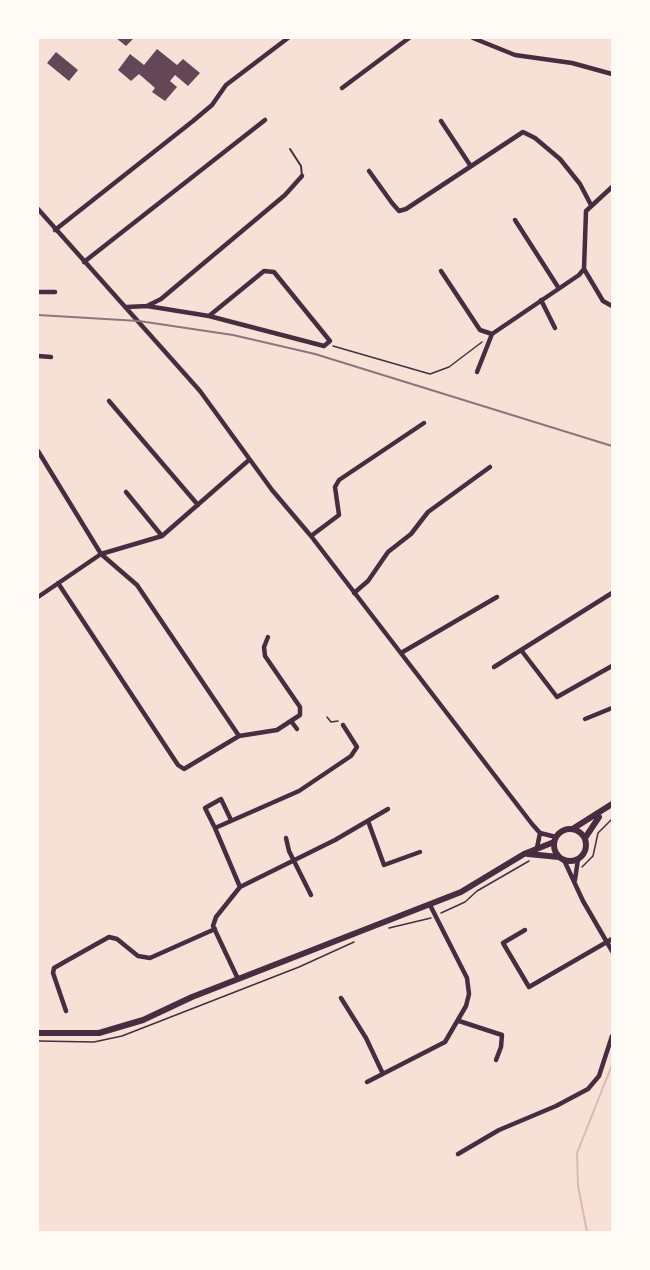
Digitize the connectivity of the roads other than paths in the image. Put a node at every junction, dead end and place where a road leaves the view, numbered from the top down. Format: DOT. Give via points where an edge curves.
graph roads {
  1 [pos="288,38"];
  2 [pos="409,38"];
  3 [pos="473,38"];
  4 [pos="612,74"];
  5 [pos="342,88"];
  6 [pos="265,120"];
  7 [pos="441,121"];
  8 [pos="290,149"];
  9 [pos="470,165"];
  10 [pos="369,171"];
  11 [pos="302,176"];
  12 [pos="612,187"];
  13 [pos="591,205"];
  14 [pos="38,209"];
  15 [pos="515,220"];
  16 [pos="55,230"];
  17 [pos="84,262"];
  18 [pos="584,269"];
  19 [pos="441,271"];
  20 [pos="558,287"];
  21 [pos="38,292"];
  22 [pos="55,292"];
  23 [pos="541,300"];
  24 [pos="147,306"];
  25 [pos="612,306"];
  26 [pos="127,307"];
  27 [pos="208,316"];
  28 [pos="555,328"];
  29 [pos="492,334"];
  30 [pos="38,356"];
  31 [pos="51,357"];
  32 [pos="477,372"];
  33 [pos="109,401"];
  34 [pos="424,423"];
  35 [pos="38,451"];
  36 [pos="249,459"];
  37 [pos="490,467"];
  38 [pos="126,492"];
  39 [pos="198,505"];
  40 [pos="162,536"];
  41 [pos="311,536"];
  42 [pos="102,554"];
  43 [pos="58,583"];
  44 [pos="354,593"];
  45 [pos="612,593"];
  46 [pos="38,597"];
  47 [pos="497,597"];
  48 [pos="268,637"];
  49 [pos="521,650"];
  50 [pos="401,653"];
  51 [pos="612,666"];
  52 [pos="494,667"];
  53 [pos="612,708"];
  54 [pos="585,719"];
  55 [pos="291,721"];
  56 [pos="343,725"];
  57 [pos="297,729"];
  58 [pos="239,736"];
  59 [pos="612,804"];
  60 [pos="388,809"];
  61 [pos="601,813"];
  62 [pos="231,820"];
  63 [pos="368,821"];
  64 [pos="214,828"];
  65 [pos="573,829"];
  66 [pos="540,832"];
  67 [pos="286,838"];
  68 [pos="585,838"];
  69 [pos="555,840"];
  70 [pos="537,848"];
  71 [pos="420,852"];
  72 [pos="524,854"];
  73 [pos="562,859"];
  74 [pos="578,859"];
  75 [pos="295,861"];
  76 [pos="575,880"];
  77 [pos="240,887"];
  78 [pos="312,895"];
  79 [pos="430,904"];
  80 [pos="214,929"];
  81 [pos="525,930"];
  82 [pos="611,941"];
  83 [pos="612,951"];
  84 [pos="238,979"];
  85 [pos="341,998"];
  86 [pos="66,1011"];
  87 [pos="459,1021"];
  88 [pos="38,1033"];
  89 [pos="612,1036"];
  90 [pos="496,1060"];
  91 [pos="382,1074"];
  92 [pos="367,1082"];
  93 [pos="458,1154"];
  1 -- 16 [label="street" via="226,85 212,105 193,121"];
  2 -- 5 [label="street"];
  3 -- 4 [label="street" via="515,54"];
  6 -- 17 [label="street"];
  7 -- 9 [label="street"];
  8 -- 11 [label="lane" via="301,166"];
  9 -- 10 [label="street" via="399,211"];
  9 -- 13 [label="street" via="518,133 528,133 560,159"];
  11 -- 24 [label="street" via="222,248 161,299"];
  12 -- 13 [label="street"];
  13 -- 18 [label="street" via="585,216"];
  14 -- 16 [label="street"];
  15 -- 20 [label="street"];
  16 -- 17 [label="street"];
  17 -- 26 [label="street"];
  18 -- 20 [label="street"];
  18 -- 25 [label="street" via="603,301"];
  19 -- 29 [label="street" via="480,330"];
  20 -- 23 [label="street"];
  21 -- 22 [label="street"];
  23 -- 28 [label="street"];
  23 -- 29 [label="street"];
  24 -- 26 [label="street"];
  24 -- 27 [label="street"];
  26 -- 36 [label="street" via="200,391"];
  27 -- 27 [label="street" via="264,271 274,272 330,341 324,346"];
  29 -- 32 [label="street"];
  30 -- 31 [label="street"];
  33 -- 39 [label="street"];
  34 -- 41 [label="street" via="339,480 335,487 339,515"];
  35 -- 42 [label="street"];
  36 -- 39 [label="street"];
  36 -- 41 [label="street"];
  37 -- 44 [label="street" via="428,512"];
  38 -- 40 [label="street"];
  39 -- 40 [label="street"];
  40 -- 42 [label="street"];
  41 -- 44 [label="street"];
  42 -- 43 [label="street"];
  42 -- 58 [label="street" via="137,585"];
  43 -- 46 [label="street"];
  43 -- 58 [label="street" via="178,765 190,768"];
  44 -- 50 [label="street"];
  45 -- 49 [label="street"];
  47 -- 50 [label="street"];
  48 -- 55 [label="street" via="265,657 300,707 300,715"];
  49 -- 51 [label="street" via="557,697"];
  49 -- 52 [label="street"];
  50 -- 66 [label="street"];
  53 -- 54 [label="street"];
  55 -- 57 [label="street"];
  55 -- 58 [label="street" via="277,730"];
  56 -- 62 [label="street" via="357,747 351,756 299,791"];
  59 -- 61 [label="main road"];
  60 -- 63 [label="street"];
  61 -- 65 [label="main road"];
  61 -- 68 [label="main road"];
  62 -- 64 [label="street"];
  62 -- 64 [label="street" via="221,799 205,808"];
  63 -- 71 [label="street" via="384,865"];
  63 -- 75 [label="street"];
  64 -- 77 [label="street"];
  65 -- 68 [label="main road"];
  65 -- 69 [label="main road" via="563,830"];
  66 -- 69 [label="street"];
  66 -- 70 [label="street"];
  67 -- 75 [label="street"];
  68 -- 74 [label="main road" via="586,849"];
  69 -- 70 [label="main road"];
  69 -- 73 [label="main road"];
  70 -- 72 [label="main road"];
  72 -- 73 [label="main road"];
  72 -- 79 [label="main road" via="461,892"];
  73 -- 74 [label="main road"];
  73 -- 76 [label="street"];
  74 -- 76 [label="street"];
  75 -- 77 [label="street"];
  75 -- 78 [label="street"];
  76 -- 82 [label="street" via="583,901"];
  77 -- 80 [label="street" via="216,917"];
  79 -- 84 [label="main road"];
  79 -- 87 [label="street" via="467,978 469,994"];
  80 -- 84 [label="street"];
  80 -- 86 [label="street" via="150,958 138,956 112,937 86,950 54,968"];
  81 -- 82 [label="street" via="503,943 529,987"];
  82 -- 83 [label="street"];
  84 -- 88 [label="main road" via="119,1028 99,1033"];
  85 -- 91 [label="street" via="366,1038"];
  87 -- 90 [label="street" via="502,1035"];
  87 -- 91 [label="street" via="445,1042"];
  89 -- 93 [label="street" via="599,1076 588,1089 504,1127"];
  91 -- 92 [label="street"];
}
